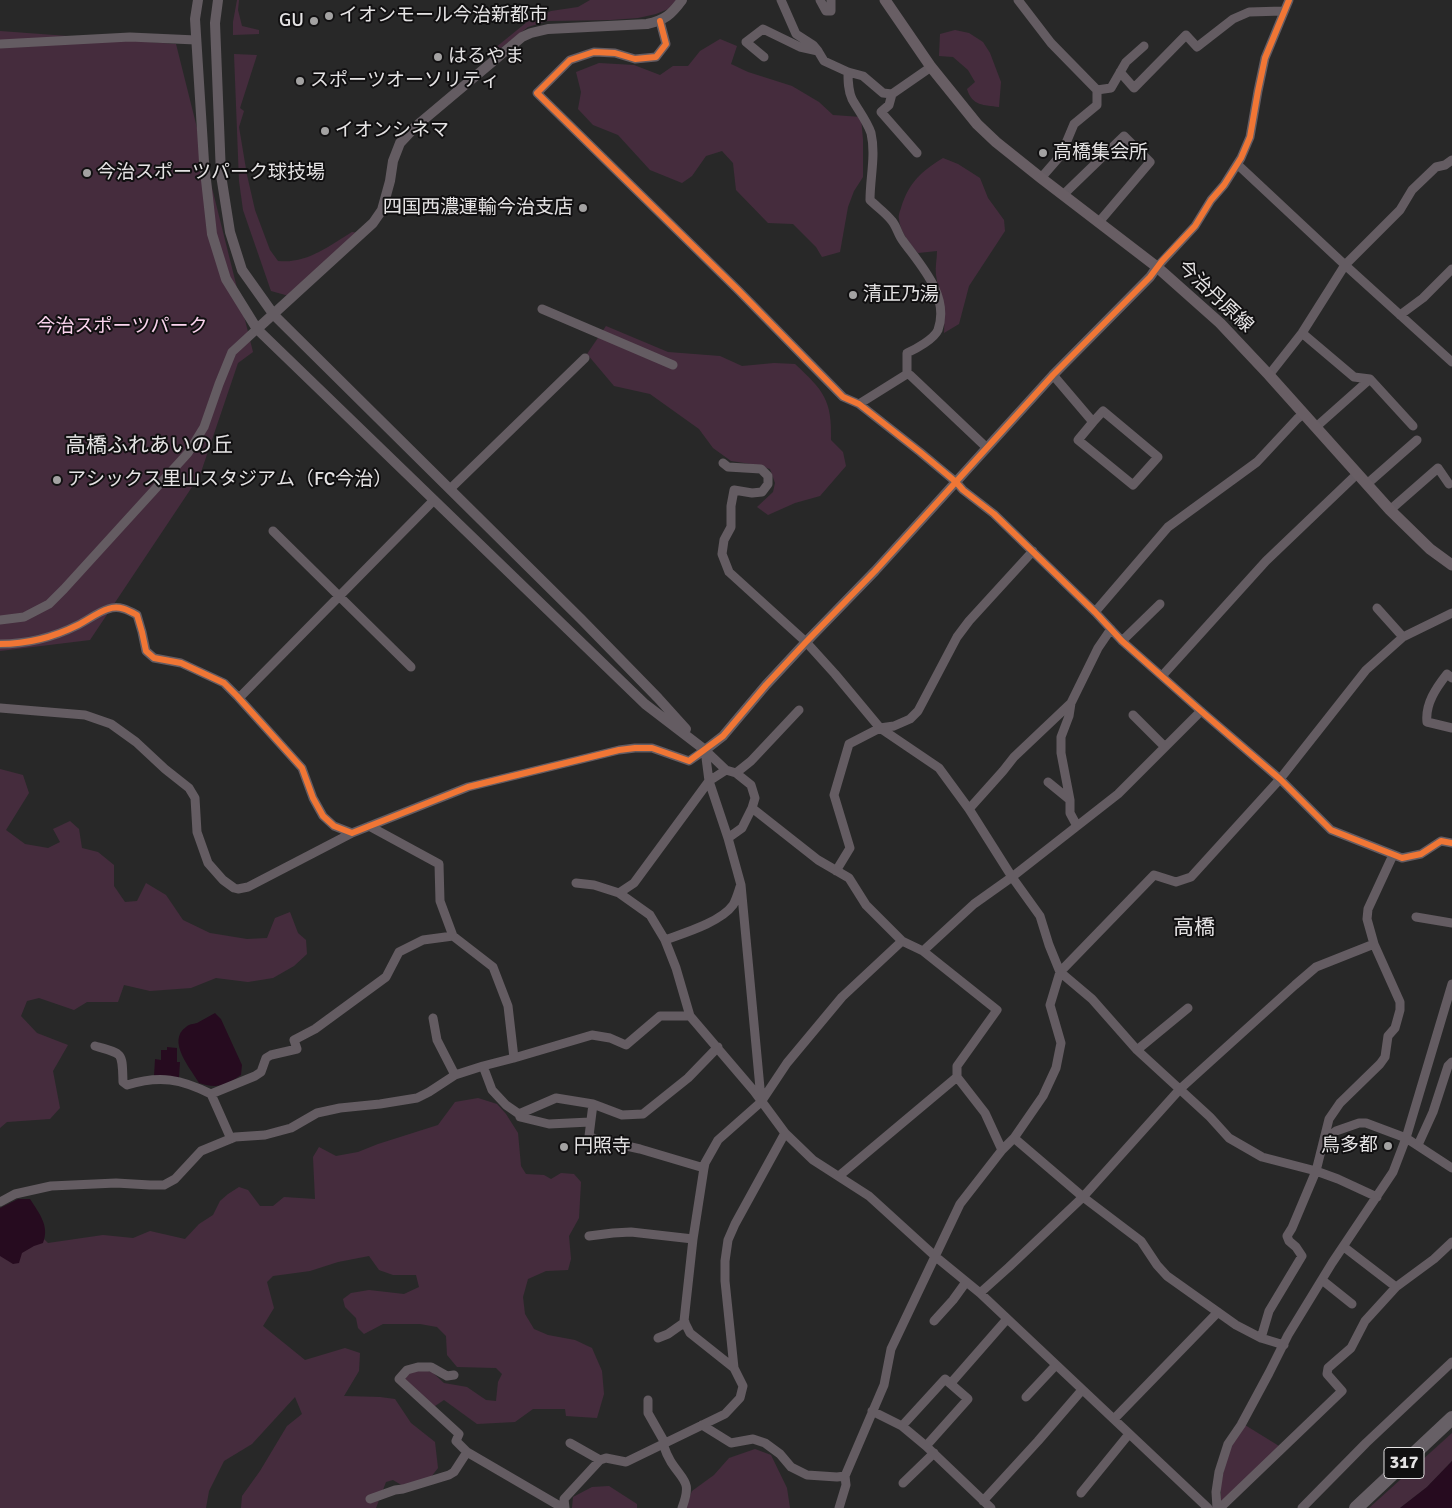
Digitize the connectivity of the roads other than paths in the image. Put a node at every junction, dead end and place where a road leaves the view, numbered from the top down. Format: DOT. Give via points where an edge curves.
graph roads {
  1 [pos="198,0"];
  2 [pos="218,0"];
  3 [pos="682,0"];
  4 [pos="781,0"];
  5 [pos="820,0"];
  6 [pos="831,0"];
  7 [pos="886,0"];
  8 [pos="1018,0"];
  9 [pos="1288,0"];
  10 [pos="1283,12"];
  11 [pos="660,21"];
  12 [pos="196,40"];
  13 [pos="0,44"];
  14 [pos="1144,46"];
  15 [pos="818,52"];
  16 [pos="764,56"];
  17 [pos="931,67"];
  18 [pos="848,72"];
  19 [pos="1120,72"];
  20 [pos="1097,90"];
  21 [pos="892,94"];
  22 [pos="917,153"];
  23 [pos="1452,160"];
  24 [pos="1237,164"];
  25 [pos="1041,178"];
  26 [pos="1064,194"];
  27 [pos="1099,222"];
  28 [pos="1345,265"];
  29 [pos="1157,267"];
  30 [pos="1452,269"];
  31 [pos="542,309"];
  32 [pos="274,315"];
  33 [pos="1400,315"];
  34 [pos="258,329"];
  35 [pos="1302,333"];
  36 [pos="585,358"];
  37 [pos="1452,362"];
  38 [pos="673,365"];
  39 [pos="907,374"];
  40 [pos="1053,375"];
  41 [pos="1269,375"];
  42 [pos="1370,379"];
  43 [pos="860,404"];
  44 [pos="1304,413"];
  45 [pos="1092,422"];
  46 [pos="1413,426"];
  47 [pos="1316,427"];
  48 [pos="1417,440"];
  49 [pos="987,448"];
  50 [pos="723,463"];
  51 [pos="1357,474"];
  52 [pos="956,482"];
  53 [pos="1367,484"];
  54 [pos="1449,484"];
  55 [pos="450,489"];
  56 [pos="434,500"];
  57 [pos="1390,510"];
  58 [pos="273,531"];
  59 [pos="1033,551"];
  60 [pos="1452,565"];
  61 [pos="340,596"];
  62 [pos="1160,604"];
  63 [pos="1377,608"];
  64 [pos="1095,612"];
  65 [pos="1452,613"];
  66 [pos="0,620"];
  67 [pos="1111,629"];
  68 [pos="1403,637"];
  69 [pos="1122,641"];
  70 [pos="806,642"];
  71 [pos="0,644"];
  72 [pos="411,667"];
  73 [pos="1162,676"];
  74 [pos="1452,678"];
  75 [pos="239,698"];
  76 [pos="1071,703"];
  77 [pos="0,708"];
  78 [pos="799,710"];
  79 [pos="1201,711"];
  80 [pos="1133,715"];
  81 [pos="880,728"];
  82 [pos="1452,728"];
  83 [pos="1165,747"];
  84 [pos="705,750"];
  85 [pos="726,770"];
  86 [pos="736,773"];
  87 [pos="1280,779"];
  88 [pos="709,781"];
  89 [pos="1048,782"];
  90 [pos="1070,800"];
  91 [pos="752,808"];
  92 [pos="968,809"];
  93 [pos="1077,826"];
  94 [pos="371,827"];
  95 [pos="352,833"];
  96 [pos="728,838"];
  97 [pos="1452,843"];
  98 [pos="1393,855"];
  99 [pos="836,871"];
  100 [pos="1012,877"];
  101 [pos="576,882"];
  102 [pos="741,882"];
  103 [pos="619,893"];
  104 [pos="1416,917"];
  105 [pos="1452,923"];
  106 [pos="452,936"];
  107 [pos="665,940"];
  108 [pos="902,941"];
  109 [pos="1374,944"];
  110 [pos="923,950"];
  111 [pos="1060,972"];
  112 [pos="1452,984"];
  113 [pos="1188,1008"];
  114 [pos="690,1016"];
  115 [pos="433,1018"];
  116 [pos="95,1046"];
  117 [pos="718,1047"];
  118 [pos="1137,1050"];
  119 [pos="514,1058"];
  120 [pos="1452,1062"];
  121 [pos="483,1066"];
  122 [pos="455,1075"];
  123 [pos="957,1077"];
  124 [pos="1180,1089"];
  125 [pos="211,1094"];
  126 [pos="762,1102"];
  127 [pos="593,1104"];
  128 [pos="519,1114"];
  129 [pos="590,1122"];
  130 [pos="785,1133"];
  131 [pos="1014,1138"];
  132 [pos="1406,1138"];
  133 [pos="231,1139"];
  134 [pos="1324,1140"];
  135 [pos="1418,1145"];
  136 [pos="1002,1150"];
  137 [pos="704,1168"];
  138 [pos="1452,1168"];
  139 [pos="1316,1171"];
  140 [pos="839,1176"];
  141 [pos="1377,1196"];
  142 [pos="1083,1197"];
  143 [pos="0,1202"];
  144 [pos="589,1236"];
  145 [pos="693,1239"];
  146 [pos="1452,1242"];
  147 [pos="1344,1247"];
  148 [pos="936,1256"];
  149 [pos="1322,1280"];
  150 [pos="966,1282"];
  151 [pos="1396,1287"];
  152 [pos="980,1293"];
  153 [pos="1352,1304"];
  154 [pos="1218,1312"];
  155 [pos="1008,1319"];
  156 [pos="934,1321"];
  157 [pos="685,1322"];
  158 [pos="658,1338"];
  159 [pos="1261,1338"];
  160 [pos="1284,1345"];
  161 [pos="1452,1362"];
  162 [pos="1056,1365"];
  163 [pos="734,1368"];
  164 [pos="454,1375"];
  165 [pos="951,1384"];
  166 [pos="1082,1390"];
  167 [pos="1026,1397"];
  168 [pos="648,1400"];
  169 [pos="872,1411"];
  170 [pos="1452,1418"];
  171 [pos="1114,1419"];
  172 [pos="702,1425"];
  173 [pos="902,1426"];
  174 [pos="1129,1434"];
  175 [pos="570,1443"];
  176 [pos="664,1444"];
  177 [pos="926,1446"];
  178 [pos="467,1452"];
  179 [pos="934,1453"];
  180 [pos="600,1460"];
  181 [pos="845,1476"];
  182 [pos="903,1483"];
  183 [pos="1081,1493"];
  184 [pos="370,1499"];
  185 [pos="983,1502"];
  186 [pos="564,1508"];
  187 [pos="682,1508"];
  188 [pos="839,1508"];
  189 [pos="991,1508"];
  190 [pos="1208,1508"];
  191 [pos="1218,1508"];
  192 [pos="1302,1508"];
  193 [pos="1356,1508"];
  1 -- 12 [label="street"];
  2 -- 32 [label="street" via="215,23 221,175 230,232 242,270"];
  3 -- 11 [label="street"];
  4 -- 15 [label="street" via="796,34"];
  5 -- 6 [label="street" via="826,11 831,11"];
  7 -- 17 [label="main road, 今治丹原線"];
  8 -- 20 [label="street" via="1051,43"];
  9 -- 10 [label="street"];
  10 -- 19 [label="street" via="1249,12 1233,19 1197,46 1186,35 1134,88"];
  10 -- 24 [label="street" via="1266,58 1250,137"];
  11 -- 32 [label="street" via="548,29 522,37 400,143 382,210 373,223"];
  11 -- 43 [label="street" via="666,44 656,56 635,59 615,53 594,52 570,60 537,93 843,396"];
  12 -- 13 [label="street" via="130,37"];
  12 -- 34 [label="street" via="212,234 226,279"];
  14 -- 19 [label="street"];
  15 -- 16 [label="street" via="763,29 746,42"];
  15 -- 18 [label="street" via="824,61"];
  17 -- 21 [label="street"];
  17 -- 25 [label="main road, 今治丹原線" via="977,124"];
  18 -- 21 [label="street" via="863,76 883,93"];
  18 -- 39 [label="street" via="852,98 871,133 870,200 893,222 901,240 922,266 936,292 941,312 937,332 908,353"];
  19 -- 20 [label="street" via="1111,88"];
  20 -- 25 [label="street" via="1097,105 1074,124 1061,156"];
  21 -- 22 [label="street" via="889,105 881,112"];
  23 -- 28 [label="street" via="1446,166 1436,167 1412,190 1400,210"];
  24 -- 28 [label="street"];
  24 -- 29 [label="street" via="1195,226"];
  25 -- 26 [label="main road, 今治丹原線"];
  26 -- 27 [label="main road, 今治丹原線"];
  26 -- 27 [label="street" via="1124,136 1150,162"];
  27 -- 29 [label="main road, 今治丹原線"];
  28 -- 33 [label="street"];
  28 -- 35 [label="street"];
  29 -- 40 [label="street"];
  29 -- 41 [label="main road, 今治丹原線" via="1220,323"];
  30 -- 33 [label="street" via="1423,298"];
  31 -- 38 [label="street"];
  32 -- 34 [label="street"];
  32 -- 55 [label="street"];
  33 -- 37 [label="street"];
  34 -- 56 [label="street"];
  34 -- 66 [label="street" via="232,352 204,427 188,453 49,604 24,617"];
  35 -- 41 [label="street"];
  35 -- 42 [label="street" via="1354,378"];
  36 -- 55 [label="street"];
  39 -- 43 [label="street"];
  39 -- 49 [label="street"];
  40 -- 45 [label="street"];
  40 -- 49 [label="street"];
  41 -- 44 [label="main road, 今治丹原線"];
  42 -- 46 [label="street"];
  42 -- 47 [label="street"];
  43 -- 52 [label="street"];
  44 -- 47 [label="main road, 今治丹原線"];
  44 -- 64 [label="street" via="1257,462 1168,527"];
  45 -- 45 [label="street" via="1103,412 1158,457 1133,485 1078,440"];
  47 -- 51 [label="main road, 今治丹原線"];
  48 -- 53 [label="street"];
  49 -- 52 [label="street"];
  50 -- 70 [label="street" via="728,467 761,469 768,476 768,484 762,492 734,490 731,527 724,540 722,554 729,572"];
  51 -- 53 [label="main road, 今治丹原線"];
  51 -- 73 [label="street" via="1266,561"];
  52 -- 59 [label="street"];
  52 -- 70 [label="street"];
  53 -- 57 [label="main road, 今治丹原線"];
  54 -- 57 [label="street" via="1438,468"];
  55 -- 84 [label="street" via="581,619"];
  56 -- 61 [label="street"];
  56 -- 84 [label="street" via="645,704"];
  57 -- 60 [label="main road, 今治丹原線"];
  58 -- 61 [label="street"];
  59 -- 64 [label="street"];
  59 -- 81 [label="street" via="957,636 918,711 910,719"];
  61 -- 72 [label="street"];
  61 -- 75 [label="street"];
  62 -- 69 [label="street"];
  63 -- 68 [label="street"];
  64 -- 67 [label="street"];
  65 -- 68 [label="street"];
  67 -- 69 [label="street"];
  67 -- 76 [label="street"];
  68 -- 87 [label="street" via="1366,670"];
  69 -- 73 [label="street"];
  70 -- 81 [label="street"];
  70 -- 84 [label="street" via="723,736"];
  71 -- 75 [label="street" via="41,639 76,626 109,608 123,608 137,615 146,651 154,658 182,663 204,672 224,683"];
  73 -- 79 [label="street"];
  74 -- 82 [label="street" via="1447,674 1436,687 1426,715 1427,722"];
  75 -- 95 [label="street" via="302,768 323,816 334,826"];
  76 -- 90 [label="street" via="1061,737"];
  76 -- 92 [label="street" via="1014,757"];
  77 -- 95 [label="street" via="85,715 112,724 136,742 190,788 195,798 197,832 208,863 234,888 248,887"];
  78 -- 86 [label="street" via="751,762"];
  79 -- 83 [label="street"];
  79 -- 87 [label="street"];
  80 -- 83 [label="street"];
  81 -- 92 [label="street" via="939,768"];
  81 -- 99 [label="street" via="849,744 834,795 850,848"];
  83 -- 93 [label="street" via="1118,794"];
  84 -- 85 [label="street"];
  84 -- 88 [label="street"];
  84 -- 94 [label="street" via="688,762 652,748 619,750 468,788"];
  85 -- 86 [label="street"];
  85 -- 88 [label="street"];
  86 -- 91 [label="street" via="751,786 755,798"];
  87 -- 98 [label="street" via="1331,830"];
  87 -- 111 [label="street" via="1191,877 1176,882 1154,875"];
  88 -- 96 [label="street"];
  88 -- 103 [label="street" via="634,883"];
  89 -- 90 [label="street"];
  90 -- 93 [label="street" via="1070,813"];
  91 -- 96 [label="street" via="742,828"];
  91 -- 99 [label="street"];
  92 -- 100 [label="street"];
  93 -- 100 [label="street"];
  94 -- 95 [label="street"];
  94 -- 106 [label="street" via="438,864 440,900"];
  96 -- 102 [label="street"];
  97 -- 98 [label="street" via="1441,841 1421,854 1402,858"];
  98 -- 109 [label="street" via="1368,909 1367,919"];
  99 -- 108 [label="street" via="849,878 866,905"];
  100 -- 110 [label="street" via="974,904"];
  100 -- 111 [label="street" via="1040,916"];
  101 -- 103 [label="street"];
  102 -- 107 [label="street" via="734,904 725,914"];
  102 -- 126 [label="street"];
  103 -- 107 [label="street" via="650,915"];
  104 -- 105 [label="street"];
  106 -- 119 [label="street" via="493,967 508,1006"];
  106 -- 125 [label="street" via="422,940 400,952 386,977 315,1029 294,1040 296,1049 266,1058 261,1072"];
  107 -- 114 [label="street"];
  108 -- 110 [label="street"];
  108 -- 126 [label="street" via="842,997 787,1063"];
  109 -- 124 [label="street" via="1316,967"];
  109 -- 134 [label="street" via="1400,1002 1399,1015 1388,1036 1380,1064 1340,1103 1329,1120"];
  110 -- 123 [label="street" via="997,1010 957,1066"];
  111 -- 118 [label="street" via="1092,1000"];
  111 -- 131 [label="street" via="1050,1005 1061,1043 1056,1068 1043,1096"];
  112 -- 132 [label="street"];
  113 -- 118 [label="street"];
  114 -- 117 [label="street"];
  114 -- 119 [label="street" via="660,1016 626,1045 592,1035"];
  115 -- 122 [label="street" via="437,1040"];
  116 -- 125 [label="street" via="118,1052 122,1058 123,1082 127,1085 163,1079 193,1085"];
  117 -- 126 [label="street"];
  117 -- 127 [label="street" via="688,1078 643,1114 622,1115"];
  118 -- 124 [label="street"];
  119 -- 121 [label="street"];
  120 -- 135 [label="street"];
  121 -- 122 [label="street"];
  121 -- 128 [label="street" via="492,1090"];
  122 -- 133 [label="street" via="417,1098 317,1113 291,1128"];
  123 -- 136 [label="street" via="985,1113"];
  123 -- 140 [label="street"];
  124 -- 139 [label="street" via="1229,1138 1262,1157"];
  124 -- 142 [label="street"];
  125 -- 133 [label="street"];
  126 -- 130 [label="street"];
  126 -- 137 [label="street" via="718,1140"];
  127 -- 128 [label="street" via="556,1098"];
  127 -- 129 [label="street"];
  128 -- 129 [label="street" via="526,1119 549,1124"];
  129 -- 137 [label="street" via="590,1136 595,1139"];
  130 -- 140 [label="street" via="812,1160"];
  130 -- 163 [label="street" via="728,1240 725,1282"];
  131 -- 136 [label="street"];
  131 -- 142 [label="street"];
  132 -- 134 [label="street" via="1359,1123 1336,1131"];
  132 -- 135 [label="street"];
  132 -- 141 [label="street" via="1393,1172"];
  133 -- 143 [label="street" via="201,1151 175,1179 164,1185 116,1182 51,1186 15,1194"];
  134 -- 139 [label="street"];
  135 -- 138 [label="street"];
  136 -- 148 [label="street" via="960,1204"];
  137 -- 145 [label="street"];
  139 -- 141 [label="street"];
  139 -- 159 [label="street" via="1287,1236 1302,1256 1269,1311"];
  140 -- 148 [label="street" via="869,1196"];
  141 -- 147 [label="street"];
  142 -- 152 [label="street"];
  142 -- 154 [label="street" via="1140,1241 1167,1276"];
  144 -- 145 [label="street" via="631,1232"];
  145 -- 157 [label="street"];
  146 -- 151 [label="street"];
  147 -- 149 [label="street"];
  147 -- 151 [label="street"];
  148 -- 150 [label="street"];
  148 -- 169 [label="street" via="891,1349 884,1385"];
  149 -- 153 [label="street"];
  149 -- 160 [label="street"];
  150 -- 152 [label="street"];
  150 -- 156 [label="street"];
  151 -- 191 [label="street" via="1365,1321 1351,1348 1328,1368 1327,1374 1342,1392"];
  152 -- 155 [label="street"];
  154 -- 159 [label="street"];
  154 -- 171 [label="street"];
  155 -- 162 [label="street"];
  155 -- 165 [label="street"];
  157 -- 158 [label="street"];
  157 -- 163 [label="street" via="690,1333"];
  159 -- 160 [label="street"];
  160 -- 191 [label="street" via="1228,1444 1219,1472"];
  161 -- 192 [label="street"];
  162 -- 166 [label="street"];
  162 -- 167 [label="street"];
  163 -- 172 [label="street" via="743,1386 740,1398 725,1414"];
  164 -- 178 [label="street" via="447,1376 431,1367 418,1367 407,1370 399,1379 459,1434 456,1441"];
  165 -- 173 [label="street" via="945,1379"];
  165 -- 177 [label="street" via="968,1399"];
  166 -- 171 [label="street"];
  166 -- 185 [label="street"];
  168 -- 176 [label="street" via="648,1413"];
  169 -- 173 [label="street"];
  169 -- 181 [label="street"];
  170 -- 193 [label="highway, 317"];
  171 -- 174 [label="street"];
  172 -- 176 [label="street"];
  172 -- 181 [label="street" via="731,1443 753,1439 765,1443 791,1467 807,1476"];
  173 -- 177 [label="street"];
  174 -- 183 [label="street"];
  174 -- 190 [label="street"];
  175 -- 180 [label="street"];
  176 -- 180 [label="street" via="626,1462"];
  176 -- 187 [label="street" via="671,1462 687,1486"];
  177 -- 179 [label="street"];
  178 -- 184 [label="street" via="449,1475"];
  178 -- 186 [label="street"];
  179 -- 182 [label="street"];
  179 -- 185 [label="street"];
  180 -- 186 [label="street" via="564,1499"];
  181 -- 188 [label="street" via="846,1485"];
  185 -- 189 [label="street"];
}
